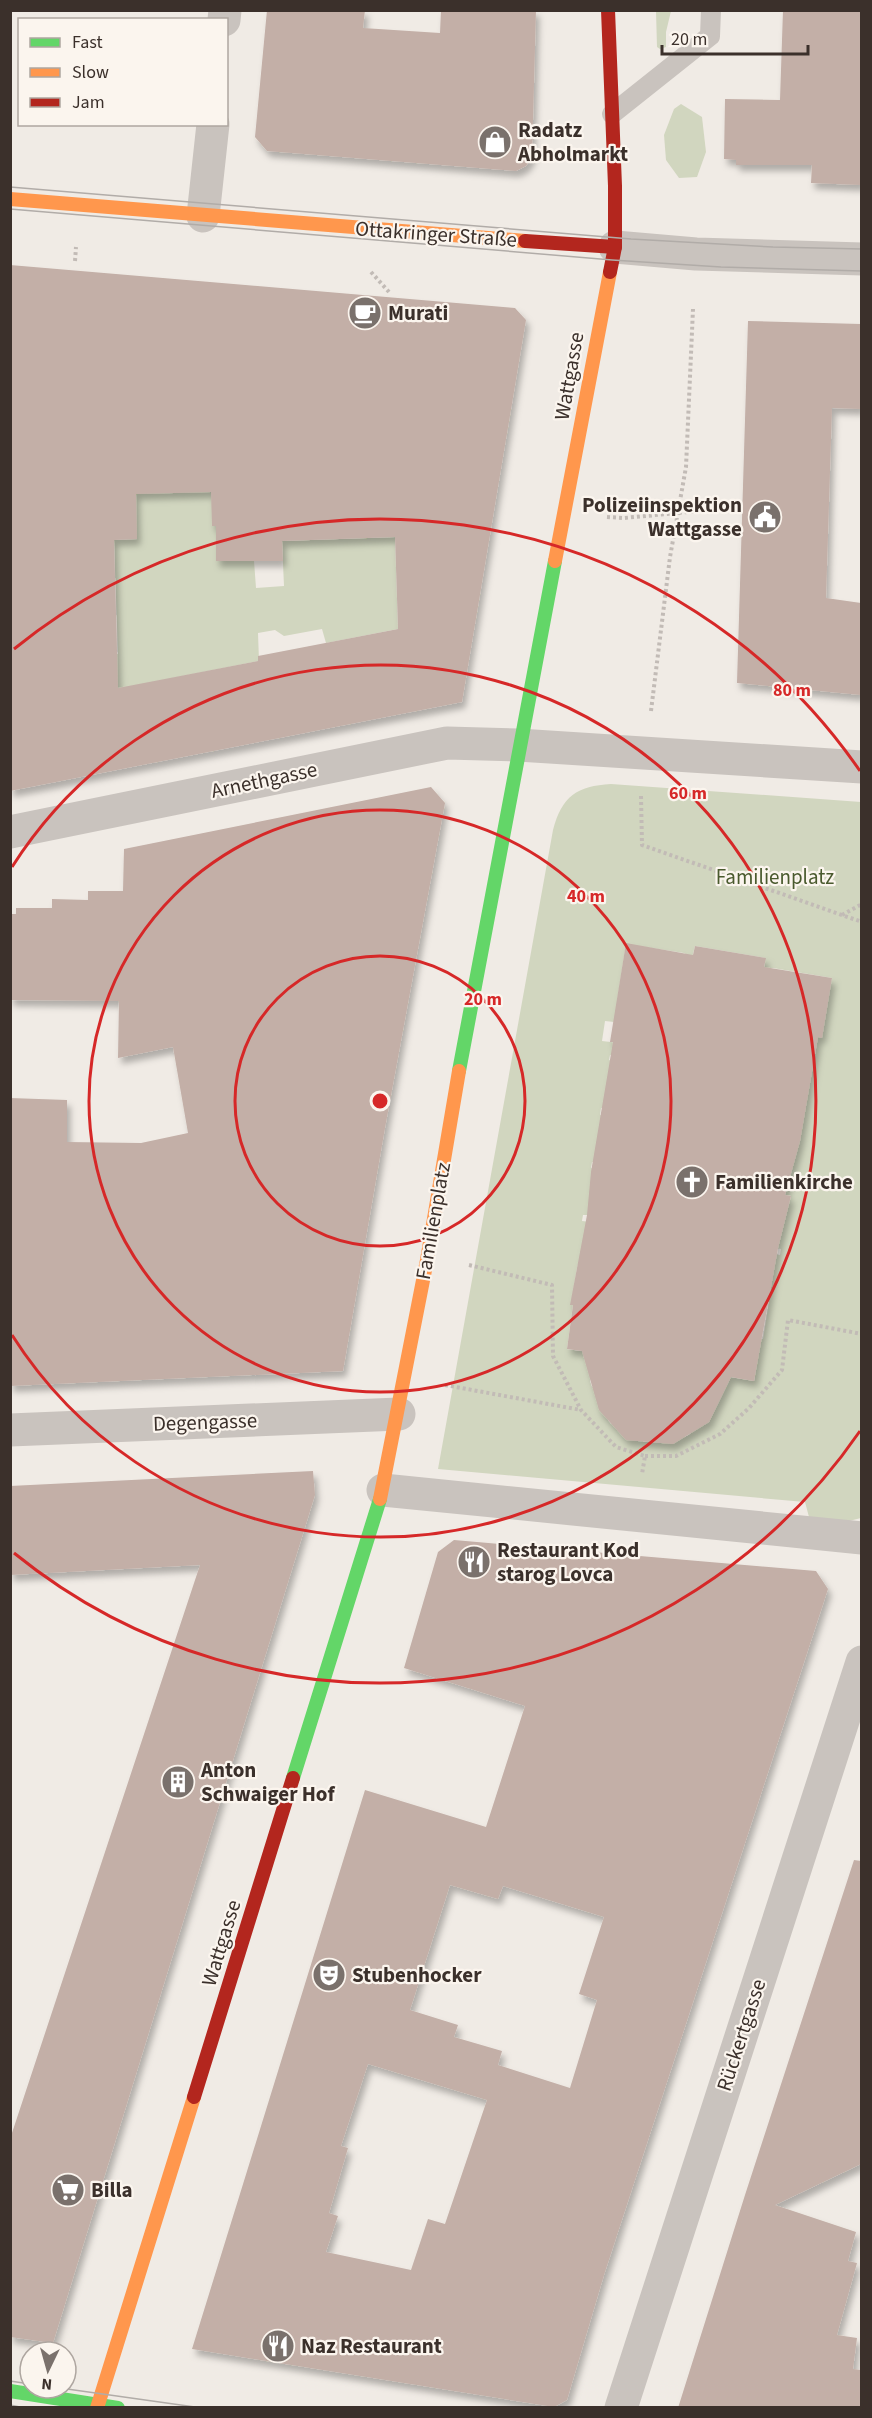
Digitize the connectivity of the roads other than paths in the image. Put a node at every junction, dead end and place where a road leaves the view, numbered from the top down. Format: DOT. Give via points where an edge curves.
graph roads {
  1 [pos="608,10"];
  2 [pos="711,10"];
  3 [pos="612,114"];
  4 [pos="213,126"];
  5 [pos="10,199"];
  6 [pos="203,216"];
  7 [pos="615,247"];
  8 [pos="861,259"];
  9 [pos="519,745"];
  10 [pos="861,767"];
  11 [pos="10,832"];
  12 [pos="399,1414"];
  13 [pos="10,1430"];
  14 [pos="383,1490"];
  15 [pos="861,1538"];
  16 [pos="861,1662"];
  17 [pos="10,2391"];
  18 [pos="98,2406"];
  19 [pos="118,2408"];
  20 [pos="621,2408"];
  1 -- 3 [label="main road, Wattgasse"];
  2 -- 3 [label="lane" via="710,36"];
  3 -- 7 [label="main road, Wattgasse"];
  4 -- 6 [label="street"];
  5 -- 6 [label="main road, Ottakringer Straße"];
  6 -- 7 [label="main road, Ottakringer Straße"];
  7 -- 8 [label="street, Ottakringer Straße" via="696,254"];
  7 -- 9 [label="main road, Wattgasse"];
  9 -- 10 [label="street"];
  9 -- 11 [label="street, Arnethgasse" via="447,742"];
  9 -- 12 [label="main road, Familienplatz"];
  12 -- 13 [label="street, Degengasse"];
  12 -- 14 [label="main road, Familienplatz"];
  14 -- 15 [label="street"];
  14 -- 18 [label="main road, Wattgasse"];
  16 -- 20 [label="street, Rückertgasse"];
  17 -- 18 [label="main road"];
  18 -- 19 [label="main road"];
}
